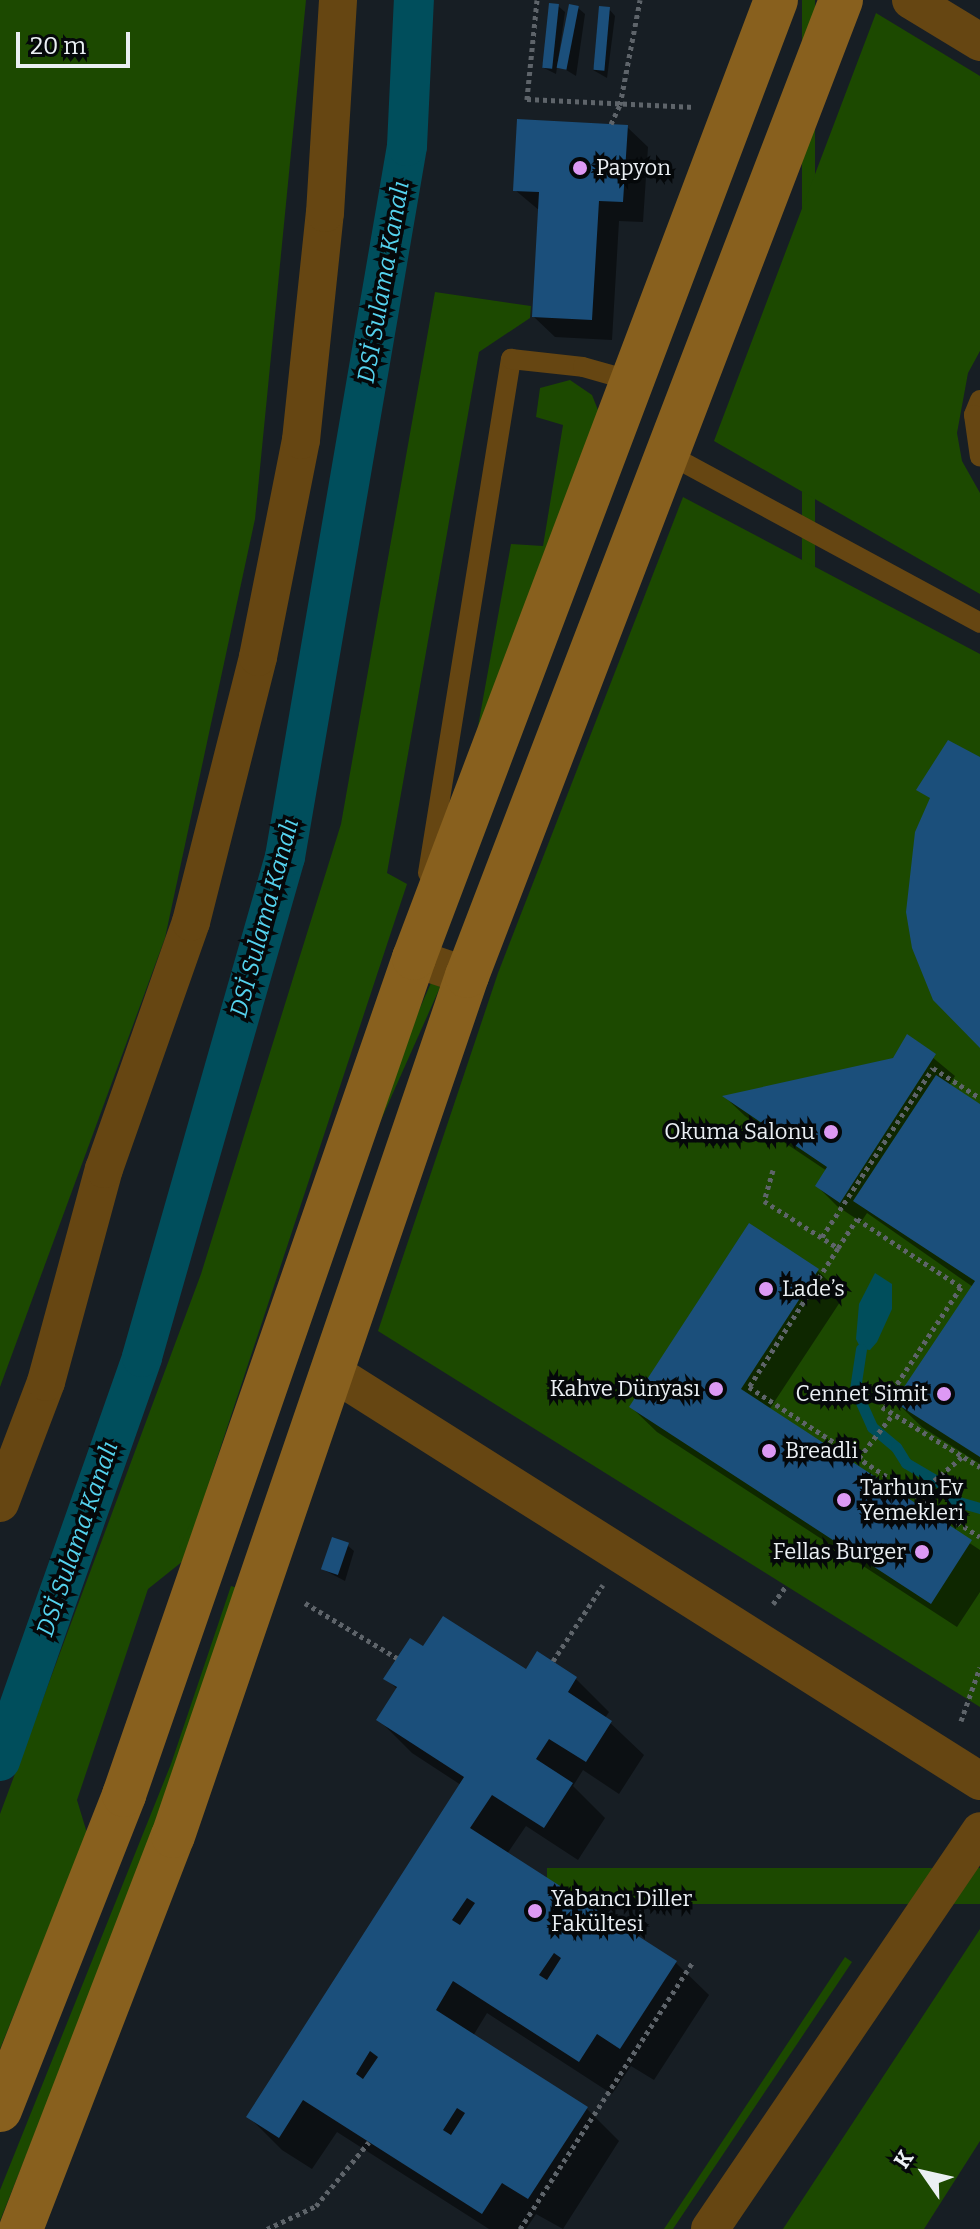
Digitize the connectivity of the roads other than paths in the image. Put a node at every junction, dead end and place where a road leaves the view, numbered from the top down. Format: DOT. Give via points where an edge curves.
graph roads {
  1 [pos="338,0"];
  2 [pos="776,0"];
  3 [pos="841,0"];
  4 [pos="911,0"];
  5 [pos="980,42"];
  6 [pos="632,381"];
  7 [pos="980,400"];
  8 [pos="668,454"];
  9 [pos="980,457"];
  10 [pos="980,623"];
  11 [pos="414,958"];
  12 [pos="467,976"];
  13 [pos="334,1373"];
  14 [pos="0,1503"];
  15 [pos="980,1781"];
  16 [pos="980,1831"];
  17 [pos="0,2110"];
  18 [pos="21,2229"];
  19 [pos="710,2229"];
  1 -- 14 [label="street" via="325,213 301,440 258,657 191,922 104,1169 46,1382"];
  2 -- 6 [label="street"];
  3 -- 8 [label="street"];
  4 -- 5 [label="street"];
  6 -- 11 [label="street"];
  6 -- 11 [label="lane" via="583,367 511,359"];
  7 -- 9 [label="lane" via="974,415"];
  8 -- 10 [label="lane"];
  8 -- 12 [label="street"];
  11 -- 12 [label="street"];
  11 -- 17 [label="street" via="124,1795"];
  12 -- 13 [label="street"];
  13 -- 15 [label="street"];
  13 -- 18 [label="street" via="173,1836"];
  16 -- 19 [label="street"];
}
